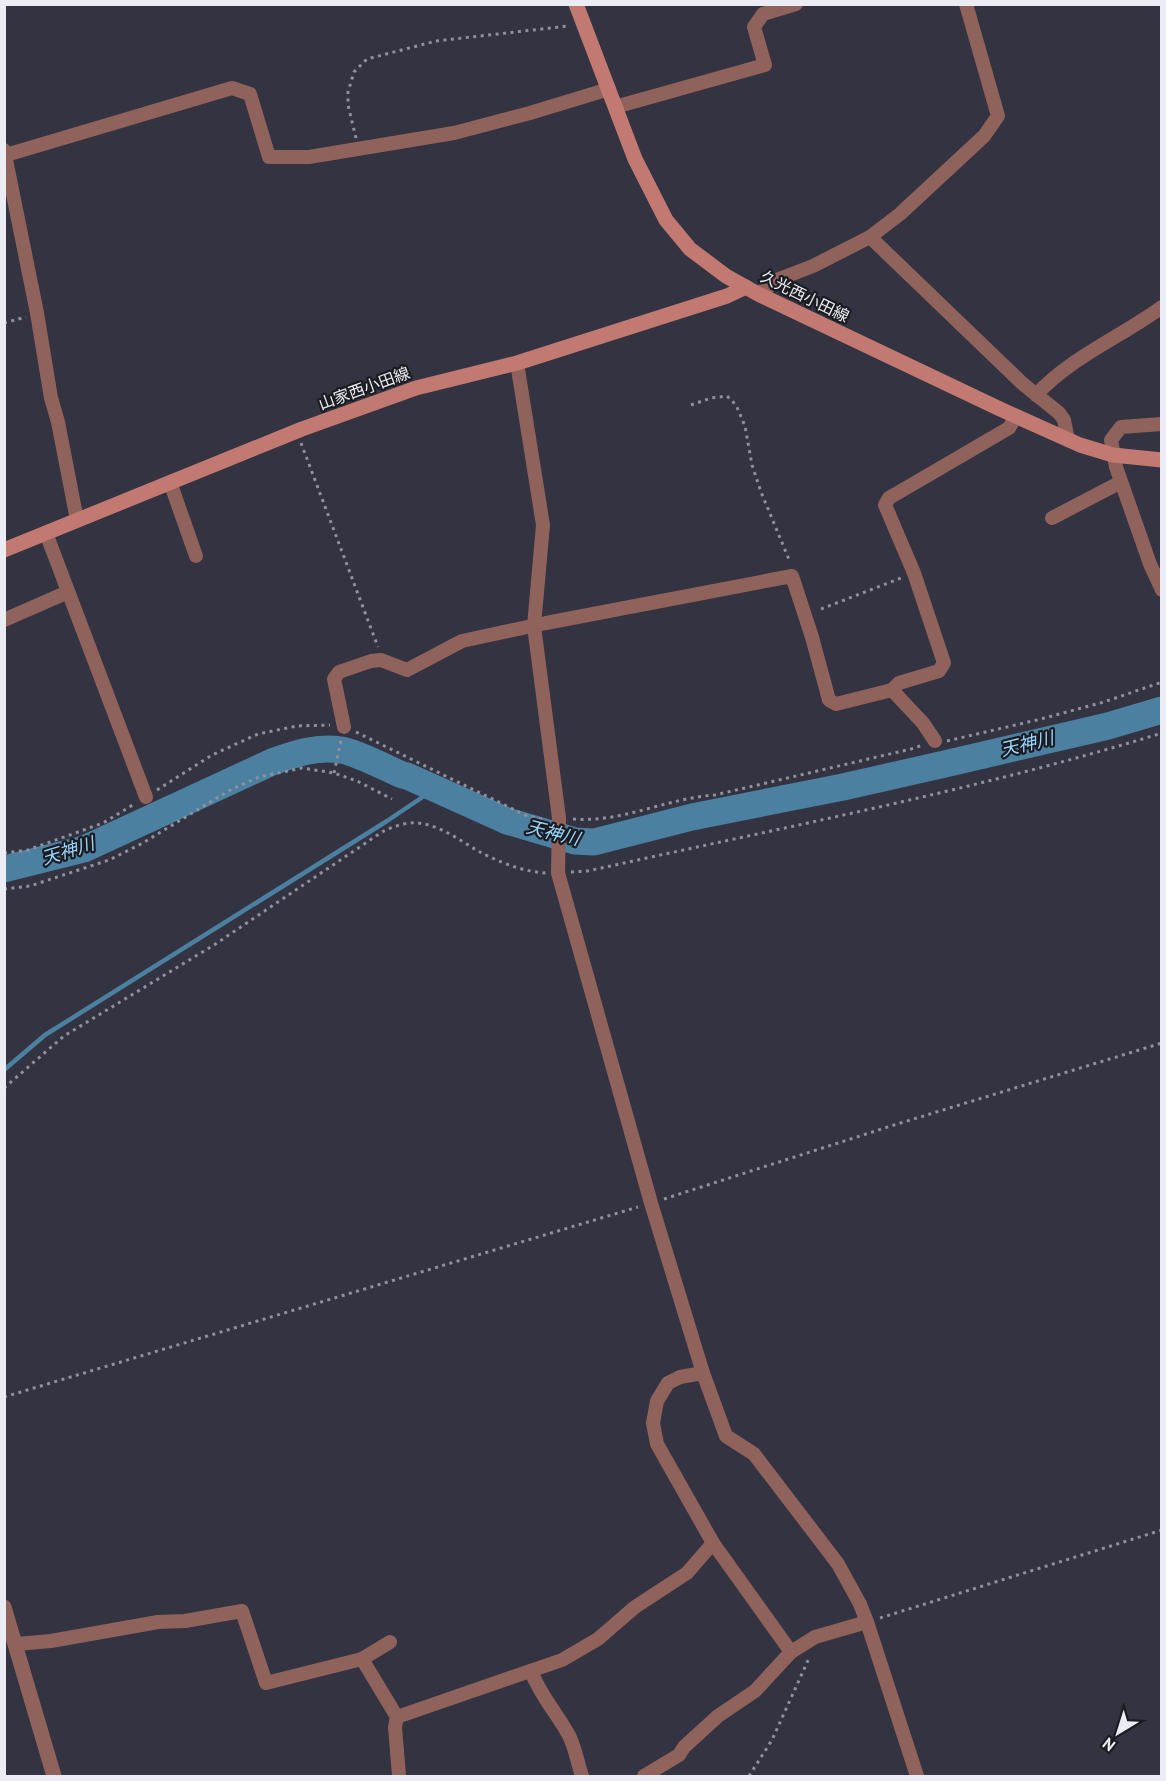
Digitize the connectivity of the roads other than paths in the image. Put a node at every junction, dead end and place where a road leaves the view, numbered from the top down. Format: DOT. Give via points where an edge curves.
graph roads {
  1 [pos="576,4"];
  2 [pos="796,4"];
  3 [pos="966,4"];
  4 [pos="609,89"];
  5 [pos="615,107"];
  6 [pos="5,152"];
  7 [pos="870,237"];
  8 [pos="752,290"];
  9 [pos="1161,307"];
  10 [pos="518,363"];
  11 [pos="1036,394"];
  12 [pos="1016,416"];
  13 [pos="1161,424"];
  14 [pos="1068,440"];
  15 [pos="1113,455"];
  16 [pos="1161,460"];
  17 [pos="170,482"];
  18 [pos="1121,482"];
  19 [pos="1052,518"];
  20 [pos="77,520"];
  21 [pos="46,533"];
  22 [pos="4,550"];
  23 [pos="196,556"];
  24 [pos="1161,590"];
  25 [pos="68,592"];
  26 [pos="4,620"];
  27 [pos="534,626"];
  28 [pos="892,690"];
  29 [pos="344,727"];
  30 [pos="935,741"];
  31 [pos="146,797"];
  32 [pos="704,1373"];
  33 [pos="713,1543"];
  34 [pos="4,1607"];
  35 [pos="867,1622"];
  36 [pos="390,1642"];
  37 [pos="16,1644"];
  38 [pos="791,1652"];
  39 [pos="362,1659"];
  40 [pos="531,1671"];
  41 [pos="397,1717"];
  42 [pos="54,1776"];
  43 [pos="399,1776"];
  44 [pos="582,1776"];
  45 [pos="644,1776"];
  46 [pos="917,1776"];
  1 -- 4 [label="main road, 久光西小田線"];
  2 -- 5 [label="street" via="763,14 753,27 765,65"];
  3 -- 7 [label="street" via="998,116 984,136"];
  4 -- 5 [label="main road, 久光西小田線"];
  4 -- 6 [label="street" via="454,133 309,158 269,157 250,94 232,88"];
  5 -- 8 [label="main road, 久光西小田線" via="635,159 666,220 690,249"];
  6 -- 20 [label="street"];
  7 -- 8 [label="street" via="813,266"];
  7 -- 11 [label="street"];
  8 -- 10 [label="main road, 山家西小田線"];
  8 -- 12 [label="main road, 久光西小田線"];
  9 -- 11 [label="street" via="1065,369"];
  10 -- 17 [label="main road, 山家西小田線" via="416,388"];
  10 -- 27 [label="street" via="543,525"];
  11 -- 14 [label="street" via="1064,420"];
  12 -- 14 [label="main road, 久光西小田線"];
  12 -- 28 [label="street" via="1009,428 889,498 885,504 914,573 944,663 939,671 899,683"];
  13 -- 15 [label="street" via="1121,427 1111,440"];
  14 -- 15 [label="main road, 久光西小田線"];
  15 -- 16 [label="main road, 久光西小田線"];
  15 -- 18 [label="street"];
  17 -- 20 [label="main road, 山家西小田線"];
  17 -- 23 [label="street"];
  18 -- 19 [label="street"];
  18 -- 24 [label="street"];
  20 -- 21 [label="main road, 山家西小田線"];
  21 -- 22 [label="main road, 山家西小田線"];
  21 -- 25 [label="street"];
  25 -- 26 [label="street"];
  25 -- 31 [label="street"];
  27 -- 28 [label="street" via="792,576 829,700 836,704"];
  27 -- 29 [label="street" via="462,641 406,670 381,660 339,672 334,679"];
  27 -- 32 [label="street" via="559,821 559,867 651,1203"];
  28 -- 30 [label="street"];
  32 -- 33 [label="street" via="668,1383 657,1401 653,1423 657,1444"];
  32 -- 35 [label="street" via="726,1436 754,1454 838,1564"];
  33 -- 38 [label="street"];
  33 -- 40 [label="street" via="687,1573 636,1607 598,1639 562,1660"];
  34 -- 37 [label="street"];
  35 -- 38 [label="street" via="815,1637"];
  35 -- 46 [label="street"];
  36 -- 39 [label="street"];
  37 -- 39 [label="street" via="242,1611 266,1683"];
  37 -- 42 [label="street"];
  38 -- 45 [label="street" via="755,1691 718,1716 679,1755"];
  39 -- 41 [label="street"];
  40 -- 41 [label="street"];
  40 -- 44 [label="street" via="568,1733"];
  41 -- 43 [label="street"];
}
